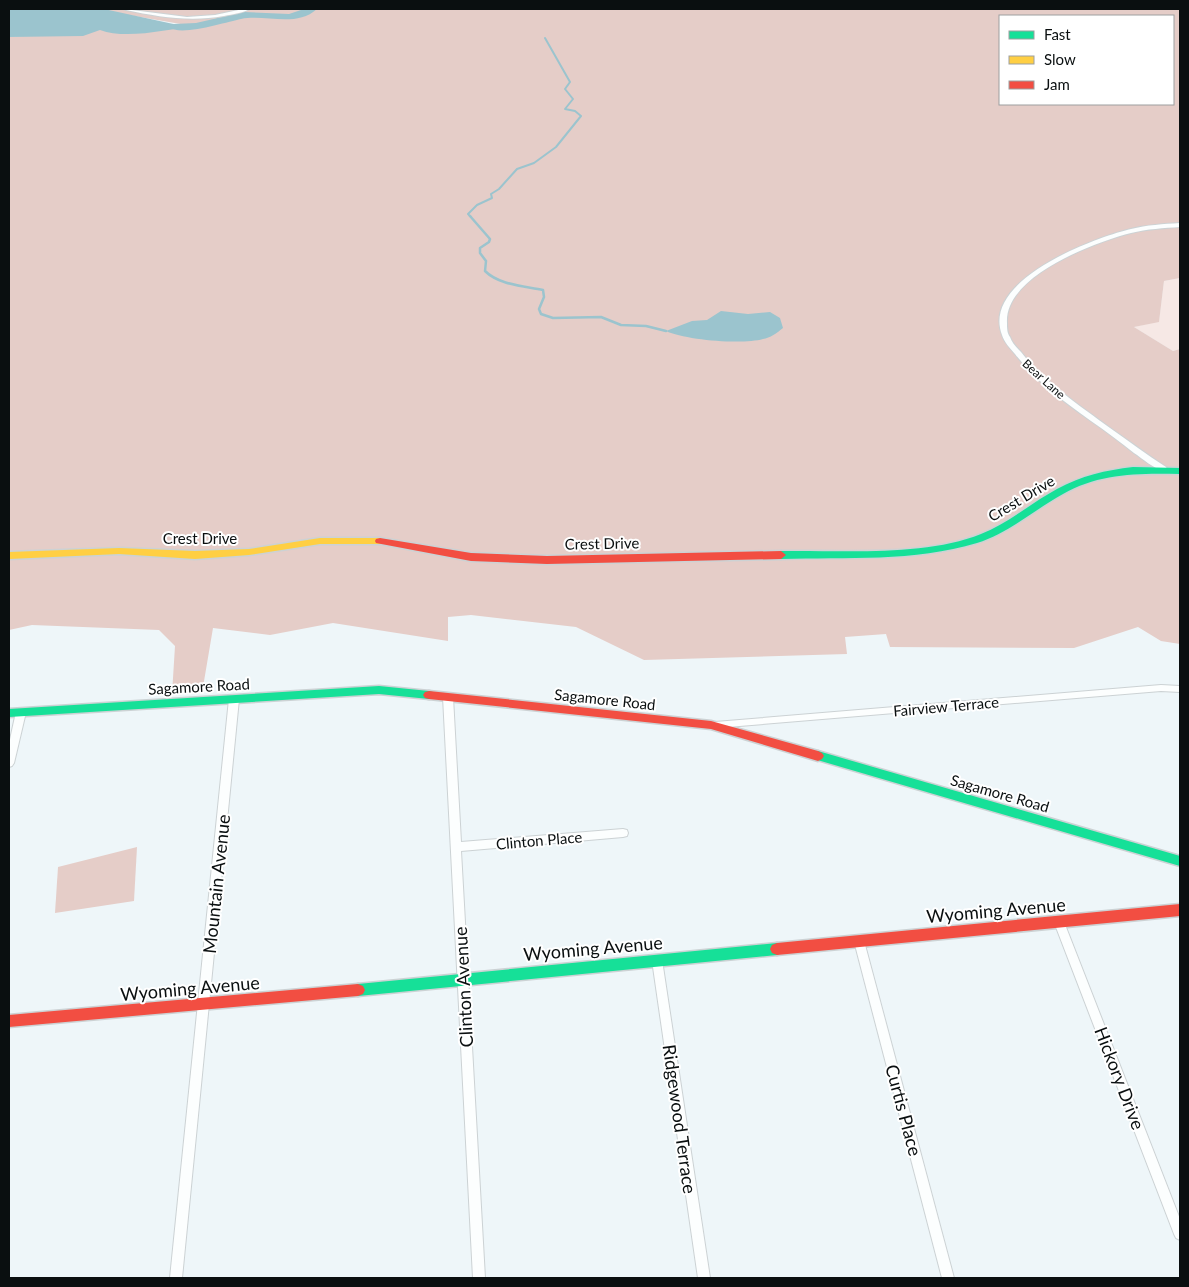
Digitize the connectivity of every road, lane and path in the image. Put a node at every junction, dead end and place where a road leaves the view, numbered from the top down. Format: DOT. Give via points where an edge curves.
graph roads {
  1 [pos="126,9"];
  2 [pos="248,9"];
  3 [pos="1180,225"];
  4 [pos="1158,466"];
  5 [pos="1180,471"];
  6 [pos="9,556"];
  7 [pos="1180,689"];
  8 [pos="448,697"];
  9 [pos="234,700"];
  10 [pos="21,712"];
  11 [pos="9,713"];
  12 [pos="711,725"];
  13 [pos="9,763"];
  14 [pos="623,833"];
  15 [pos="455,847"];
  16 [pos="1180,861"];
  17 [pos="1180,910"];
  18 [pos="1059,922"];
  19 [pos="859,941"];
  20 [pos="657,960"];
  21 [pos="463,978"];
  22 [pos="202,1005"];
  23 [pos="9,1021"];
  24 [pos="1180,1234"];
  25 [pos="176,1278"];
  26 [pos="479,1278"];
  27 [pos="704,1278"];
  28 [pos="948,1278"];
  1 -- 2 [label="street" via="185,19"];
  3 -- 4 [label="street, Bear Lane" via="1122,232 1078,250 1032,273 1013,292 1005,311 1007,339 1028,367 1063,398"];
  4 -- 5 [label="street, Crest Drive"];
  4 -- 6 [label="street, Crest Drive" via="1090,478 1067,488 997,531 969,542 908,551 547,560 471,556 388,542 355,540 320,541 249,552 120,551"];
  7 -- 12 [label="street, Fairview Terrace"];
  8 -- 9 [label="street, Sagamore Road" via="379,690"];
  8 -- 12 [label="street, Sagamore Road"];
  8 -- 15 [label="street, Clinton Avenue"];
  9 -- 10 [label="street, Sagamore Road"];
  9 -- 22 [label="street, Mountain Avenue"];
  10 -- 11 [label="street, Sagamore Road"];
  10 -- 13 [label="street"];
  12 -- 16 [label="street, Sagamore Road"];
  14 -- 15 [label="street, Clinton Place"];
  15 -- 21 [label="street, Clinton Avenue"];
  17 -- 18 [label="street, Wyoming Avenue"];
  18 -- 19 [label="street, Wyoming Avenue"];
  18 -- 24 [label="street, Hickory Drive"];
  19 -- 20 [label="street, Wyoming Avenue"];
  19 -- 28 [label="street, Curtis Place"];
  20 -- 21 [label="street, Wyoming Avenue"];
  20 -- 27 [label="street, Ridgewood Terrace"];
  21 -- 22 [label="street, Wyoming Avenue"];
  21 -- 26 [label="street, Clinton Avenue"];
  22 -- 23 [label="street, Wyoming Avenue"];
  22 -- 25 [label="street, Mountain Avenue"];
}
